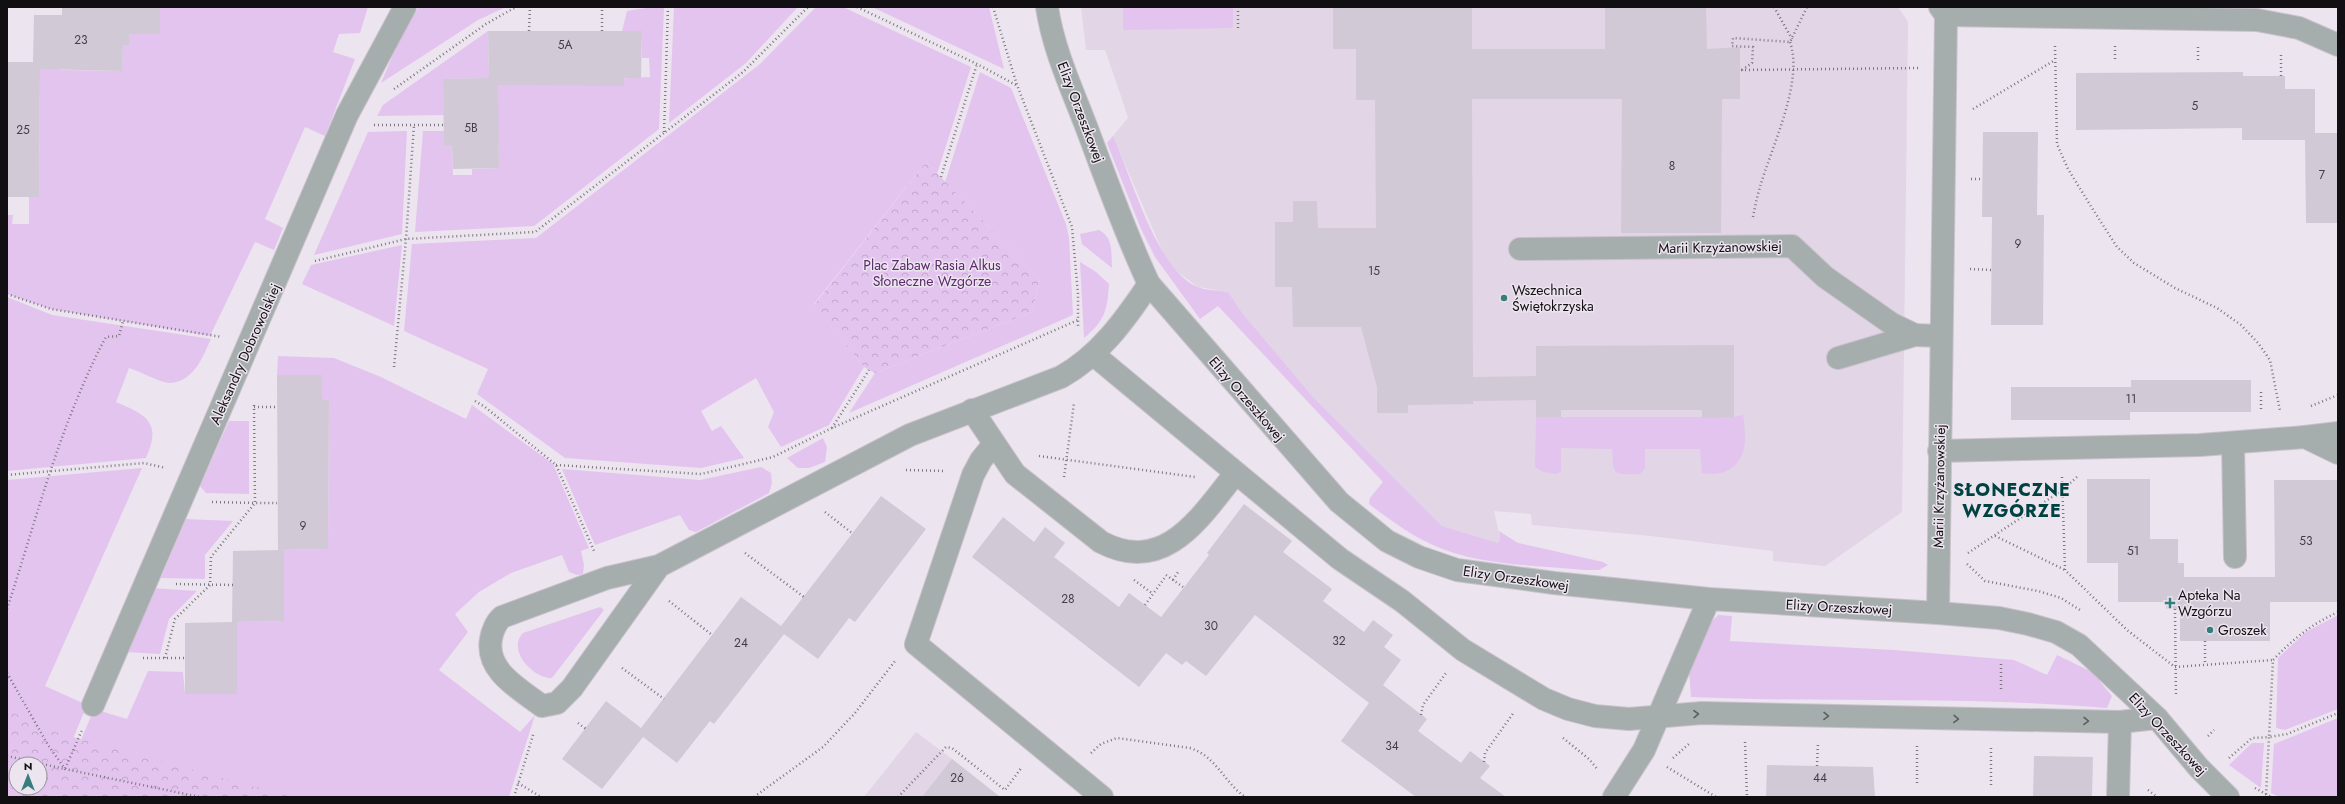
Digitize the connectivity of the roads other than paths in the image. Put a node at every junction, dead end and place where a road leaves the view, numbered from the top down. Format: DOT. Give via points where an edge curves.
graph roads {
  1 [pos="405,7"];
  2 [pos="1047,7"];
  3 [pos="1943,11"];
  4 [pos="2338,45"];
  5 [pos="1520,249"];
  6 [pos="1149,284"];
  7 [pos="1915,335"];
  8 [pos="1940,336"];
  9 [pos="1838,358"];
  10 [pos="1087,361"];
  11 [pos="972,410"];
  12 [pos="2338,433"];
  13 [pos="2305,437"];
  14 [pos="994,444"];
  15 [pos="2233,444"];
  16 [pos="1939,451"];
  17 [pos="2338,453"];
  18 [pos="1232,478"];
  19 [pos="2236,557"];
  20 [pos="653,575"];
  21 [pos="1709,599"];
  22 [pos="1938,613"];
  23 [pos="93,705"];
  24 [pos="1657,718"];
  25 [pos="2157,718"];
  26 [pos="2120,722"];
  27 [pos="1102,797"];
  28 [pos="1614,797"];
  29 [pos="2118,797"];
  30 [pos="2228,797"];
  1 -- 23 [label="street, Aleksandry Dobrowolskiej" via="346,115 251,342 179,502"];
  2 -- 6 [label="street, Elizy Orzeszkowej" via="1054,38 1068,78 1133,250"];
  3 -- 4 [label="street" via="2055,17 2257,20 2299,28"];
  3 -- 8 [label="street, Marii Krzyżanowskiej" via="1944,127"];
  5 -- 7 [label="street, Marii Krzyżanowskiej" via="1792,246 1825,277 1851,296 1892,324"];
  6 -- 10 [label="street"];
  6 -- 21 [label="street, Elizy Orzeszkowej" via="1339,502 1388,540 1419,557 1457,570 1554,584"];
  7 -- 8 [label="street, Marii Krzyżanowskiej"];
  7 -- 9 [label="street, Marii Krzyżanowskiej"];
  8 -- 16 [label="street, Marii Krzyżanowskiej"];
  10 -- 11 [label="street" via="1061,377"];
  10 -- 18 [label="street"];
  11 -- 14 [label="street"];
  11 -- 20 [label="street" via="910,435 721,535"];
  12 -- 13 [label="street"];
  13 -- 15 [label="street"];
  13 -- 17 [label="street"];
  14 -- 18 [label="street" via="1015,474 1101,542 1129,551 1156,549 1177,540"];
  14 -- 27 [label="street" via="973,475 916,644"];
  15 -- 16 [label="street"];
  15 -- 19 [label="street"];
  16 -- 22 [label="street, Marii Krzyżanowskiej"];
  18 -- 24 [label="street" via="1340,559 1402,601 1463,650 1530,691 1568,709 1595,716"];
  20 -- 20 [label="street" via="606,578 502,617 497,623 490,644 493,664 542,706 550,706 567,696"];
  21 -- 22 [label="street, Elizy Orzeszkowej"];
  21 -- 24 [label="street"];
  22 -- 25 [label="street, Elizy Orzeszkowej" via="1998,618 2056,632 2079,645"];
  24 -- 26 [label="street, one-way" via="1702,713"];
  24 -- 28 [label="street" via="1644,750"];
  25 -- 26 [label="street"];
  25 -- 30 [label="street, Elizy Orzeszkowej" via="2199,768"];
  26 -- 29 [label="street"];
}
